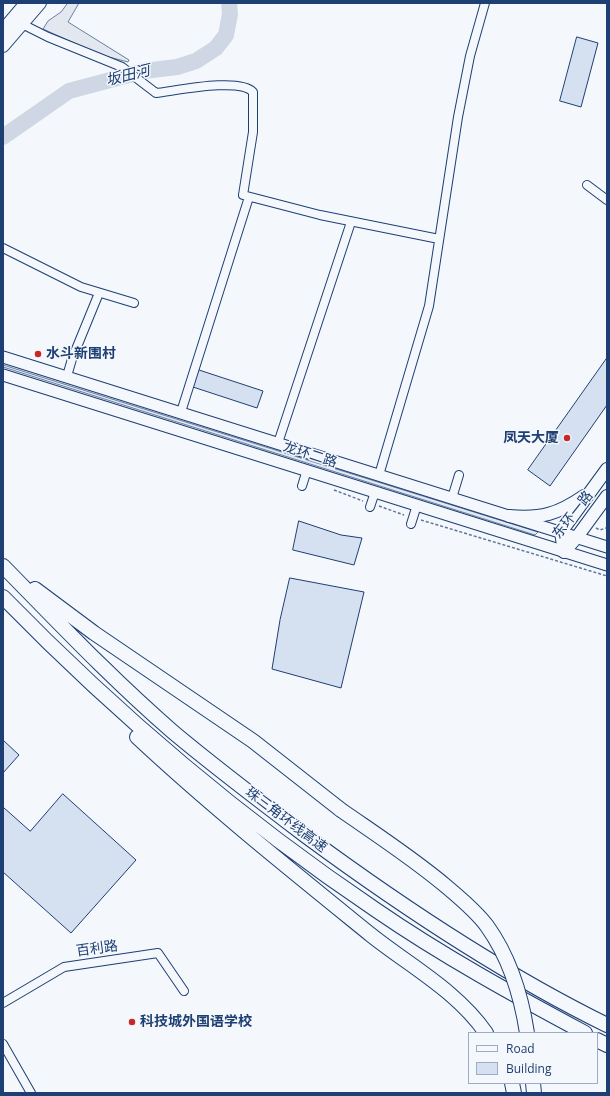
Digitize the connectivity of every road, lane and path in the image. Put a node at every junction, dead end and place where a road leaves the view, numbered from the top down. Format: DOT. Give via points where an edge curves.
graph roads {
  1 [pos="26,3"];
  2 [pos="40,3"];
  3 [pos="485,3"];
  4 [pos="22,24"];
  5 [pos="3,30"];
  6 [pos="3,46"];
  7 [pos="587,185"];
  8 [pos="249,197"];
  9 [pos="607,200"];
  10 [pos="351,222"];
  11 [pos="439,239"];
  12 [pos="3,248"];
  13 [pos="99,293"];
  14 [pos="134,303"];
  15 [pos="3,357"];
  16 [pos="3,374"];
  17 [pos="67,376"];
  18 [pos="181,412"];
  19 [pos="278,443"];
  20 [pos="607,469"];
  21 [pos="307,470"];
  22 [pos="379,475"];
  23 [pos="459,475"];
  24 [pos="302,486"];
  25 [pos="594,487"];
  26 [pos="332,490"];
  27 [pos="375,492"];
  28 [pos="607,496"];
  29 [pos="452,498"];
  30 [pos="371,505"];
  31 [pos="417,505"];
  32 [pos="404,515"];
  33 [pos="509,516"];
  34 [pos="421,520"];
  35 [pos="411,524"];
  36 [pos="606,528"];
  37 [pos="561,532"];
  38 [pos="597,536"];
  39 [pos="577,537"];
  40 [pos="607,547"];
  41 [pos="564,552"];
  42 [pos="607,565"];
  43 [pos="3,566"];
  44 [pos="607,576"];
  45 [pos="3,597"];
  46 [pos="46,641"];
  47 [pos="184,991"];
  48 [pos="3,1003"];
  49 [pos="607,1025"];
  50 [pos="485,1032"];
  51 [pos="527,1032"];
  52 [pos="583,1032"];
  53 [pos="598,1040"];
  54 [pos="3,1044"];
  55 [pos="607,1045"];
  56 [pos="32,1093"];
  1 -- 5 [label="main road"];
  2 -- 4 [label="main road"];
  3 -- 11 [label="street" via="467,69"];
  4 -- 6 [label="main road"];
  4 -- 8 [label="street" via="122,67 156,93 234,84 251,89 254,132 243,195"];
  7 -- 9 [label="street"];
  8 -- 10 [label="street"];
  8 -- 18 [label="street"];
  10 -- 11 [label="street"];
  10 -- 19 [label="street"];
  11 -- 22 [label="street" via="429,306"];
  12 -- 13 [label="street" via="67,281"];
  13 -- 14 [label="street"];
  13 -- 17 [label="street"];
  15 -- 17 [label="main road, 龙环二路"];
  16 -- 21 [label="main road, 龙环二路"];
  17 -- 18 [label="main road, 龙环二路"];
  18 -- 19 [label="main road, 龙环二路"];
  19 -- 22 [label="main road, 龙环二路"];
  20 -- 25 [label="main road, 东环一路"];
  21 -- 24 [label="street"];
  21 -- 27 [label="main road, 龙环二路"];
  22 -- 29 [label="main road, 龙环二路"];
  23 -- 29 [label="street"];
  25 -- 33 [label="main road" via="575,502 550,514"];
  25 -- 37 [label="main road, 东环一路"];
  26 -- 30 [label="path"];
  27 -- 30 [label="street"];
  27 -- 31 [label="main road, 龙环二路"];
  28 -- 39 [label="main road, 东环一路"];
  29 -- 33 [label="main road, 龙环二路"];
  30 -- 32 [label="path"];
  31 -- 35 [label="street"];
  31 -- 41 [label="main road, 龙环二路"];
  33 -- 37 [label="main road, 龙环二路"];
  34 -- 44 [label="path"];
  36 -- 38 [label="path" via="600,530"];
  37 -- 39 [label="main road, 龙环二路"];
  37 -- 41 [label="main road, 东环一路"];
  39 -- 40 [label="main road, 龙环二路"];
  39 -- 41 [label="main road, 东环一路"];
  41 -- 42 [label="main road, 龙环二路"];
  43 -- 49 [label="highway, 珠三角环线高速" via="96,661 173,732 265,805 407,908 558,1001"];
  43 -- 51 [label="highway, bridge" via="94,633 253,741 341,810 431,874 467,904 486,925 502,950 524,1009"];
  45 -- 46 [label="highway, 珠三角环线高速"];
  46 -- 50 [label="highway" via="109,712 158,757 291,870 461,1003"];
  46 -- 52 [label="highway, 珠三角环线高速" via="182,765 320,871 436,949"];
  47 -- 48 [label="street, 百利路" via="158,954 64,967"];
  53 -- 55 [label="highway"];
  54 -- 56 [label="street"];
}
